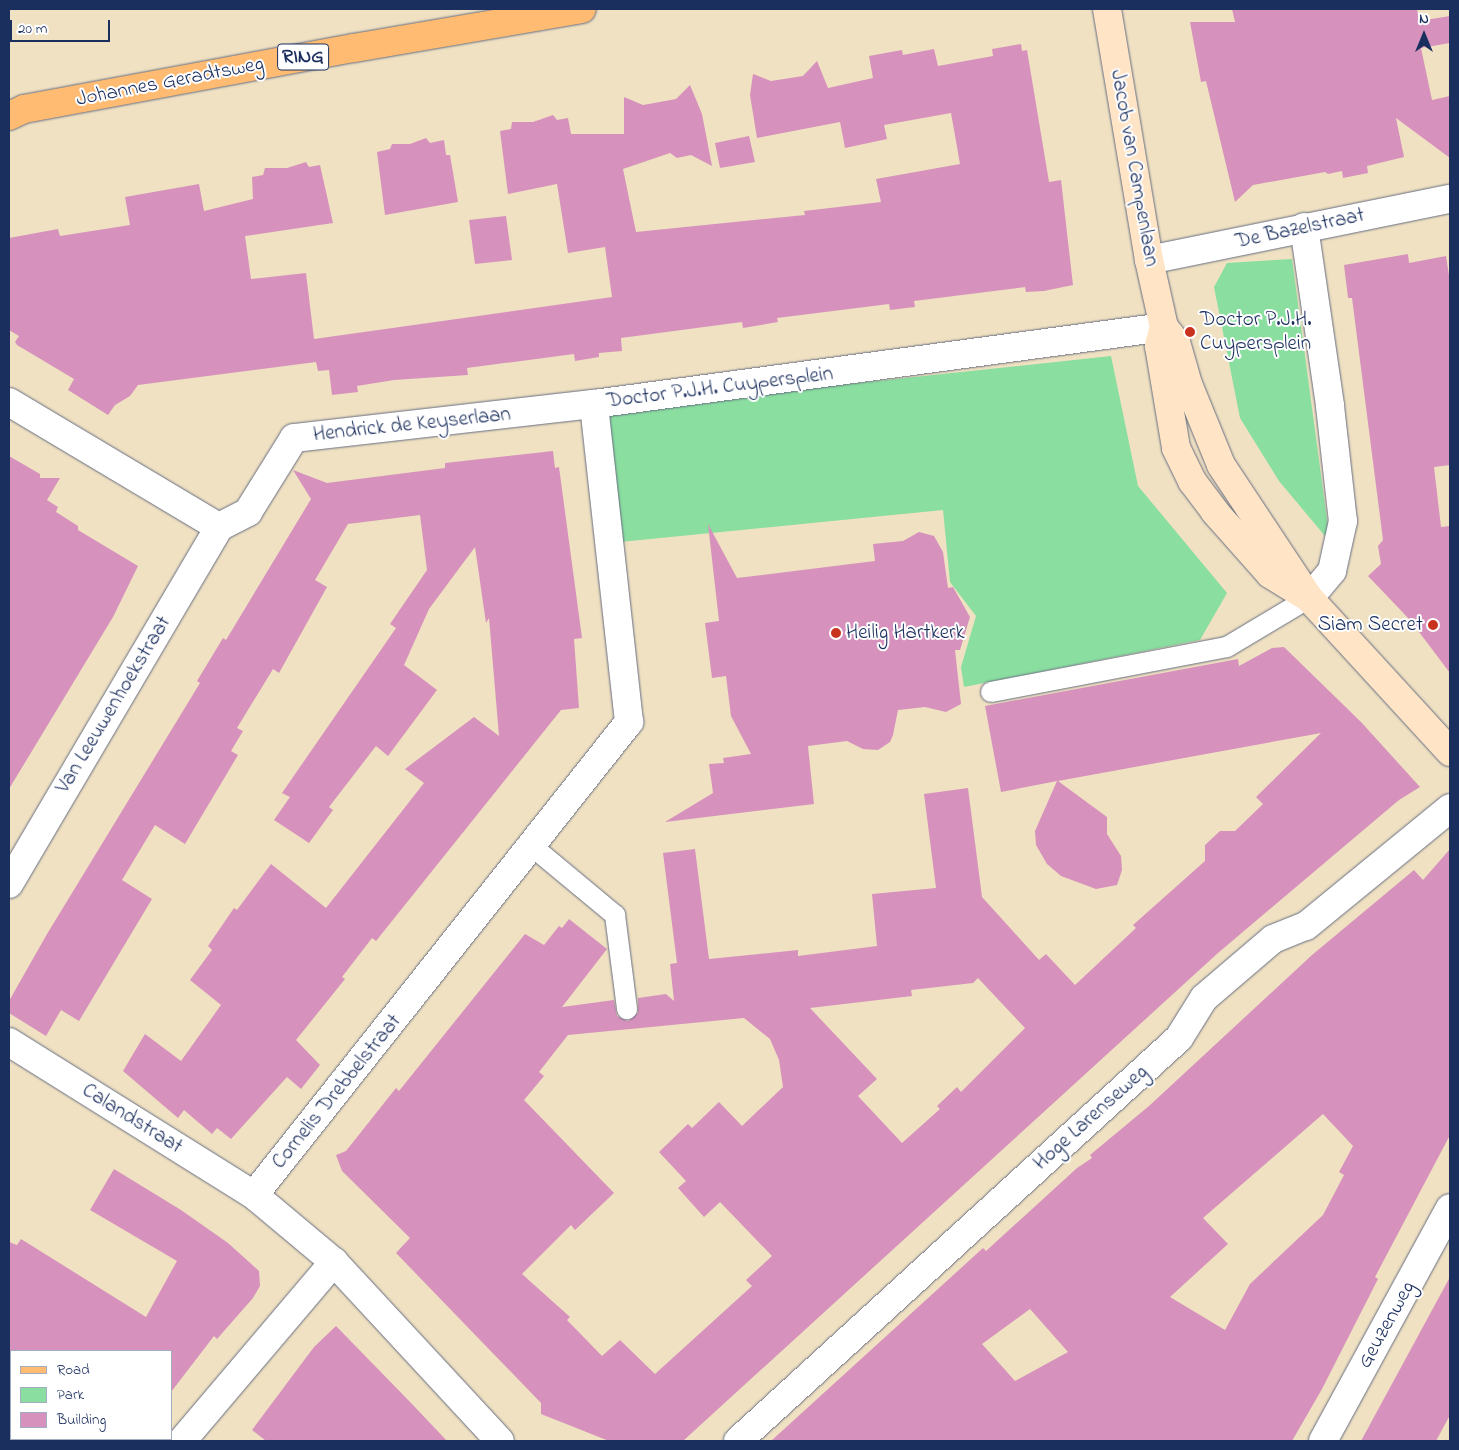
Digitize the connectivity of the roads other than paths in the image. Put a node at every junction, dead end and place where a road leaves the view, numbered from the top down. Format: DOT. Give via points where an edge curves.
graph roads {
  1 [pos="582,9"];
  2 [pos="1107,9"];
  3 [pos="14,111"];
  4 [pos="1450,199"];
  5 [pos="1304,227"];
  6 [pos="1149,260"];
  7 [pos="1164,327"];
  8 [pos="9,402"];
  9 [pos="594,404"];
  10 [pos="219,527"];
  11 [pos="1308,598"];
  12 [pos="991,692"];
  13 [pos="629,722"];
  14 [pos="1450,752"];
  15 [pos="1450,808"];
  16 [pos="533,846"];
  17 [pos="9,884"];
  18 [pos="627,1010"];
  19 [pos="9,1042"];
  20 [pos="254,1195"];
  21 [pos="1450,1208"];
  22 [pos="334,1262"];
  23 [pos="182,1441"];
  24 [pos="500,1441"];
  25 [pos="738,1441"];
  26 [pos="1323,1441"];
  1 -- 3 [label="main road, Johannes Geradtsweg / RING"];
  2 -- 6 [label="main road, Jacob van Campenlaan"];
  4 -- 5 [label="street, De Bazelstraat"];
  5 -- 6 [label="street, De Bazelstraat"];
  5 -- 11 [label="street" via="1343,521 1332,570"];
  6 -- 7 [label="main road, Jacob van Campenlaan"];
  7 -- 9 [label="street, Doctor P.J.H. Cuypersplein"];
  7 -- 11 [label="main road" via="1176,342 1188,384 1222,465"];
  8 -- 10 [label="street"];
  9 -- 10 [label="street, Hendrick de Keyserlaan" via="294,438 248,512"];
  9 -- 13 [label="street, Doctor P.J.H. Cuypersplein"];
  10 -- 17 [label="street, Van Leeuwenhoekstraat"];
  11 -- 12 [label="lane" via="1274,622 1227,647"];
  11 -- 14 [label="main road"];
  13 -- 16 [label="street, Cornelis Drebbelstraat"];
  15 -- 25 [label="street, Hoge Larenseweg" via="1306,926 1273,938 1204,998 1179,1038"];
  16 -- 18 [label="lane" via="615,915"];
  16 -- 20 [label="street, Cornelis Drebbelstraat"];
  19 -- 20 [label="street, Calandstraat"];
  20 -- 22 [label="street"];
  21 -- 26 [label="street, Geuzenweg"];
  22 -- 23 [label="street"];
  22 -- 24 [label="street"];
}
